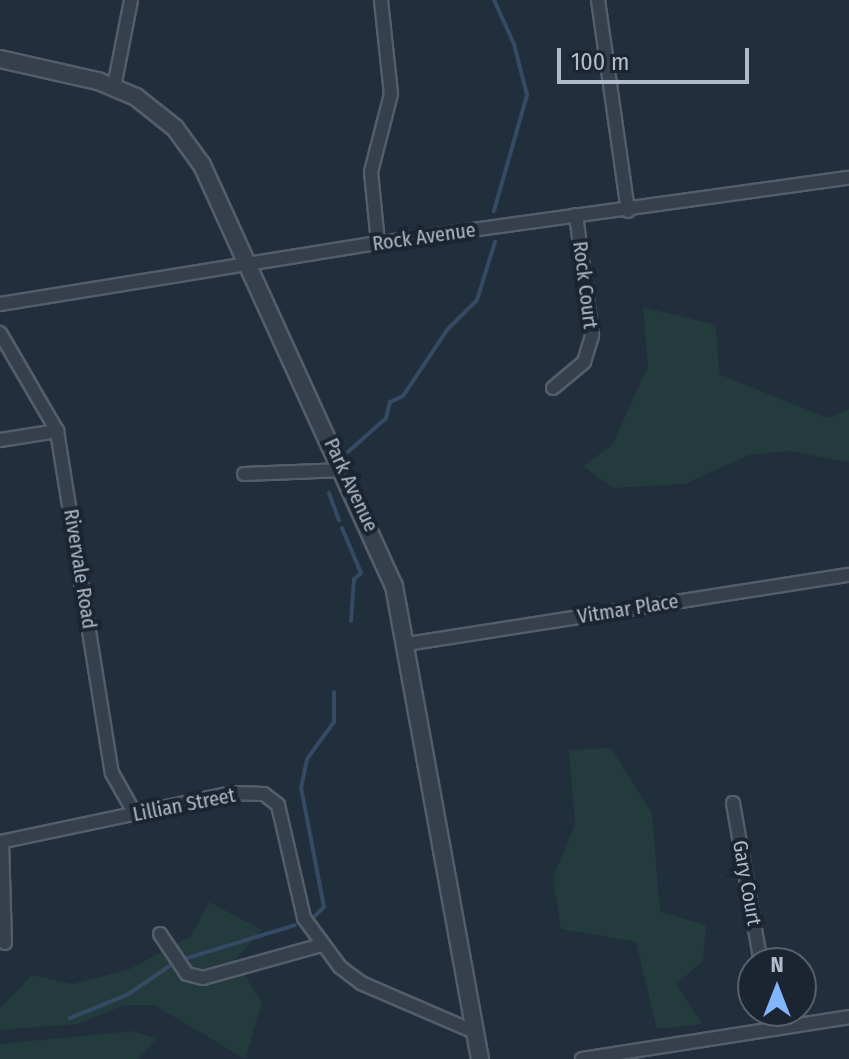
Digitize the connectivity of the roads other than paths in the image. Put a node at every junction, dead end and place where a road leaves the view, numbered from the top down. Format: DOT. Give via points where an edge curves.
graph roads {
  1 [pos="131,0"];
  2 [pos="381,0"];
  3 [pos="598,0"];
  4 [pos="0,59"];
  5 [pos="114,87"];
  6 [pos="849,178"];
  7 [pos="628,211"];
  8 [pos="576,215"];
  9 [pos="378,243"];
  10 [pos="250,267"];
  11 [pos="0,304"];
  12 [pos="0,333"];
  13 [pos="553,388"];
  14 [pos="57,431"];
  15 [pos="0,440"];
  16 [pos="344,470"];
  17 [pos="244,474"];
  18 [pos="849,575"];
  19 [pos="407,644"];
  20 [pos="733,803"];
  21 [pos="135,814"];
  22 [pos="1,842"];
  23 [pos="160,934"];
  24 [pos="5,943"];
  25 [pos="321,945"];
  26 [pos="758,947"];
  27 [pos="849,1017"];
  28 [pos="773,1029"];
  29 [pos="475,1032"];
  30 [pos="480,1059"];
  31 [pos="582,1059"];
  1 -- 5 [label="street"];
  2 -- 9 [label="street" via="391,94 371,172"];
  3 -- 7 [label="street"];
  4 -- 5 [label="street, Park Avenue"];
  5 -- 10 [label="street, Park Avenue" via="156,111 188,144"];
  6 -- 7 [label="street, Rock Avenue"];
  7 -- 8 [label="street, Rock Avenue"];
  8 -- 9 [label="street, Rock Avenue"];
  8 -- 13 [label="street, Rock Court" via="592,335 584,362"];
  9 -- 10 [label="street, Rock Avenue"];
  10 -- 11 [label="street, Rock Avenue"];
  10 -- 16 [label="street, Park Avenue"];
  12 -- 14 [label="street, Rivervale Road"];
  14 -- 15 [label="street"];
  14 -- 21 [label="street, Rivervale Road" via="112,773"];
  16 -- 17 [label="street"];
  16 -- 19 [label="street, Park Avenue" via="383,553"];
  18 -- 19 [label="street, Vitmar Place"];
  19 -- 29 [label="street, Park Avenue"];
  20 -- 26 [label="street, Gary Court"];
  21 -- 22 [label="street, Lillian Street"];
  21 -- 25 [label="street, Lillian Street" via="232,793 271,798 283,823 299,907"];
  22 -- 24 [label="street"];
  23 -- 25 [label="street" via="187,974 203,978"];
  25 -- 29 [label="street, Lillian Street" via="361,983"];
  27 -- 28 [label="street"];
  28 -- 31 [label="street"];
  29 -- 30 [label="street, Park Avenue"];
}
